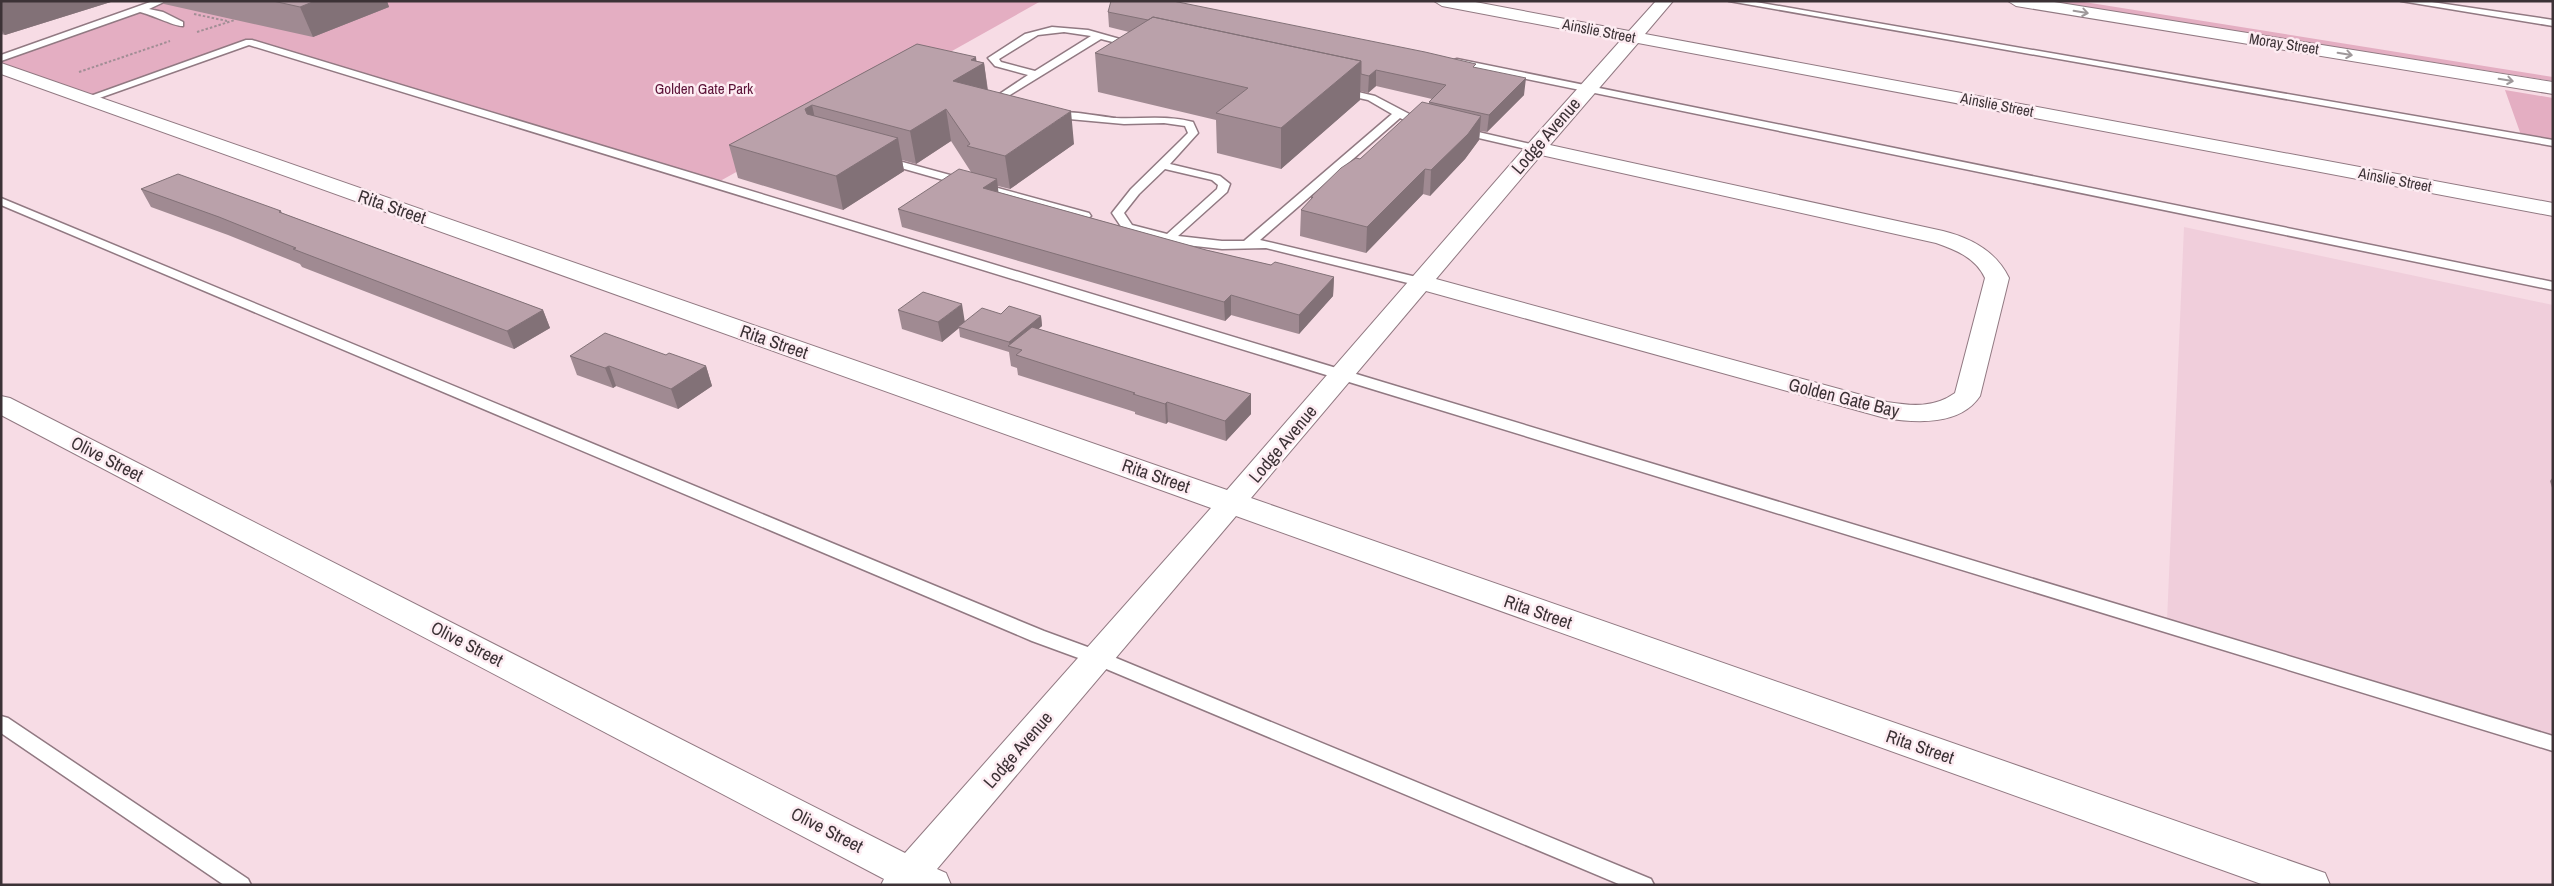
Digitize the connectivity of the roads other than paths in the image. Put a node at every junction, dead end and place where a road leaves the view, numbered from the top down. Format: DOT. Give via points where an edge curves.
graph roads {
  1 [pos="162,1"];
  2 [pos="1442,1"];
  3 [pos="1665,1"];
  4 [pos="1734,1"];
  5 [pos="2016,1"];
  6 [pos="2107,1"];
  7 [pos="2405,1"];
  8 [pos="139,9"];
  9 [pos="2553,23"];
  10 [pos="180,24"];
  11 [pos="1098,36"];
  12 [pos="1633,37"];
  13 [pos="1147,47"];
  14 [pos="1,58"];
  15 [pos="1441,59"];
  16 [pos="1,68"];
  17 [pos="2553,72"];
  18 [pos="1034,76"];
  19 [pos="2553,88"];
  20 [pos="1332,89"];
  21 [pos="1588,89"];
  22 [pos="87,99"];
  23 [pos="1399,113"];
  24 [pos="1018,115"];
  25 [pos="1042,118"];
  26 [pos="1431,124"];
  27 [pos="1450,128"];
  28 [pos="2553,143"];
  29 [pos="1535,148"];
  30 [pos="875,158"];
  31 [pos="1162,165"];
  32 [pos="1,201"];
  33 [pos="2553,210"];
  34 [pos="1128,228"];
  35 [pos="1168,238"];
  36 [pos="1247,245"];
  37 [pos="1420,282"];
  38 [pos="2553,286"];
  39 [pos="1339,376"];
  40 [pos="1,404"];
  41 [pos="1233,504"];
  42 [pos="1098,658"];
  43 [pos="1,723"];
  44 [pos="2553,744"];
  45 [pos="914,881"];
  46 [pos="241,885"];
  47 [pos="1644,885"];
  48 [pos="2311,885"];
  1 -- 8 [label="lane"];
  2 -- 12 [label="street, Ainslie Street"];
  3 -- 12 [label="street, Lodge Avenue"];
  4 -- 28 [label="lane"];
  5 -- 19 [label="street, Moray Street, one-way"];
  6 -- 17 [label="street, Moray Street"];
  7 -- 9 [label="lane"];
  8 -- 10 [label="lane" via="160,14"];
  8 -- 14 [label="lane"];
  11 -- 13 [label="lane"];
  11 -- 18 [label="lane"];
  11 -- 18 [label="lane" via="1058,29 1039,31 993,58 998,64 1031,72"];
  12 -- 21 [label="street, Lodge Avenue"];
  12 -- 33 [label="street, Ainslie Street"];
  15 -- 21 [label="lane"];
  16 -- 22 [label="street, Rita Street"];
  18 -- 24 [label="lane" via="1000,97 1001,105"];
  20 -- 23 [label="lane" via="1371,98"];
  21 -- 29 [label="street, Lodge Avenue"];
  21 -- 38 [label="lane"];
  22 -- 39 [label="lane" via="249,42"];
  22 -- 41 [label="street, Rita Street"];
  23 -- 26 [label="lane"];
  23 -- 36 [label="lane"];
  25 -- 31 [label="lane" via="1059,115 1124,121 1152,118 1189,124 1193,133 1182,148"];
  27 -- 29 [label="lane"];
  29 -- 37 [label="street, Lodge Avenue"];
  29 -- 37 [label="street, Golden Gate Bay" via="1943,238 1970,250 1987,261 1997,278 1967,396 1957,405 1934,414 1912,415 1885,410"];
  30 -- 34 [label="lane"];
  31 -- 34 [label="lane" via="1128,195 1118,213"];
  31 -- 35 [label="lane" via="1216,178 1224,184 1223,190"];
  32 -- 42 [label="lane" via="1038,636"];
  34 -- 35 [label="lane"];
  35 -- 36 [label="lane"];
  36 -- 37 [label="lane" via="1266,244 1296,250"];
  37 -- 39 [label="street, Lodge Avenue"];
  39 -- 41 [label="street, Lodge Avenue"];
  39 -- 44 [label="lane"];
  40 -- 45 [label="street, Olive Street"];
  41 -- 42 [label="street, Lodge Avenue"];
  41 -- 48 [label="street, Rita Street"];
  42 -- 45 [label="street, Lodge Avenue"];
  42 -- 47 [label="lane"];
  43 -- 46 [label="lane"];
}
